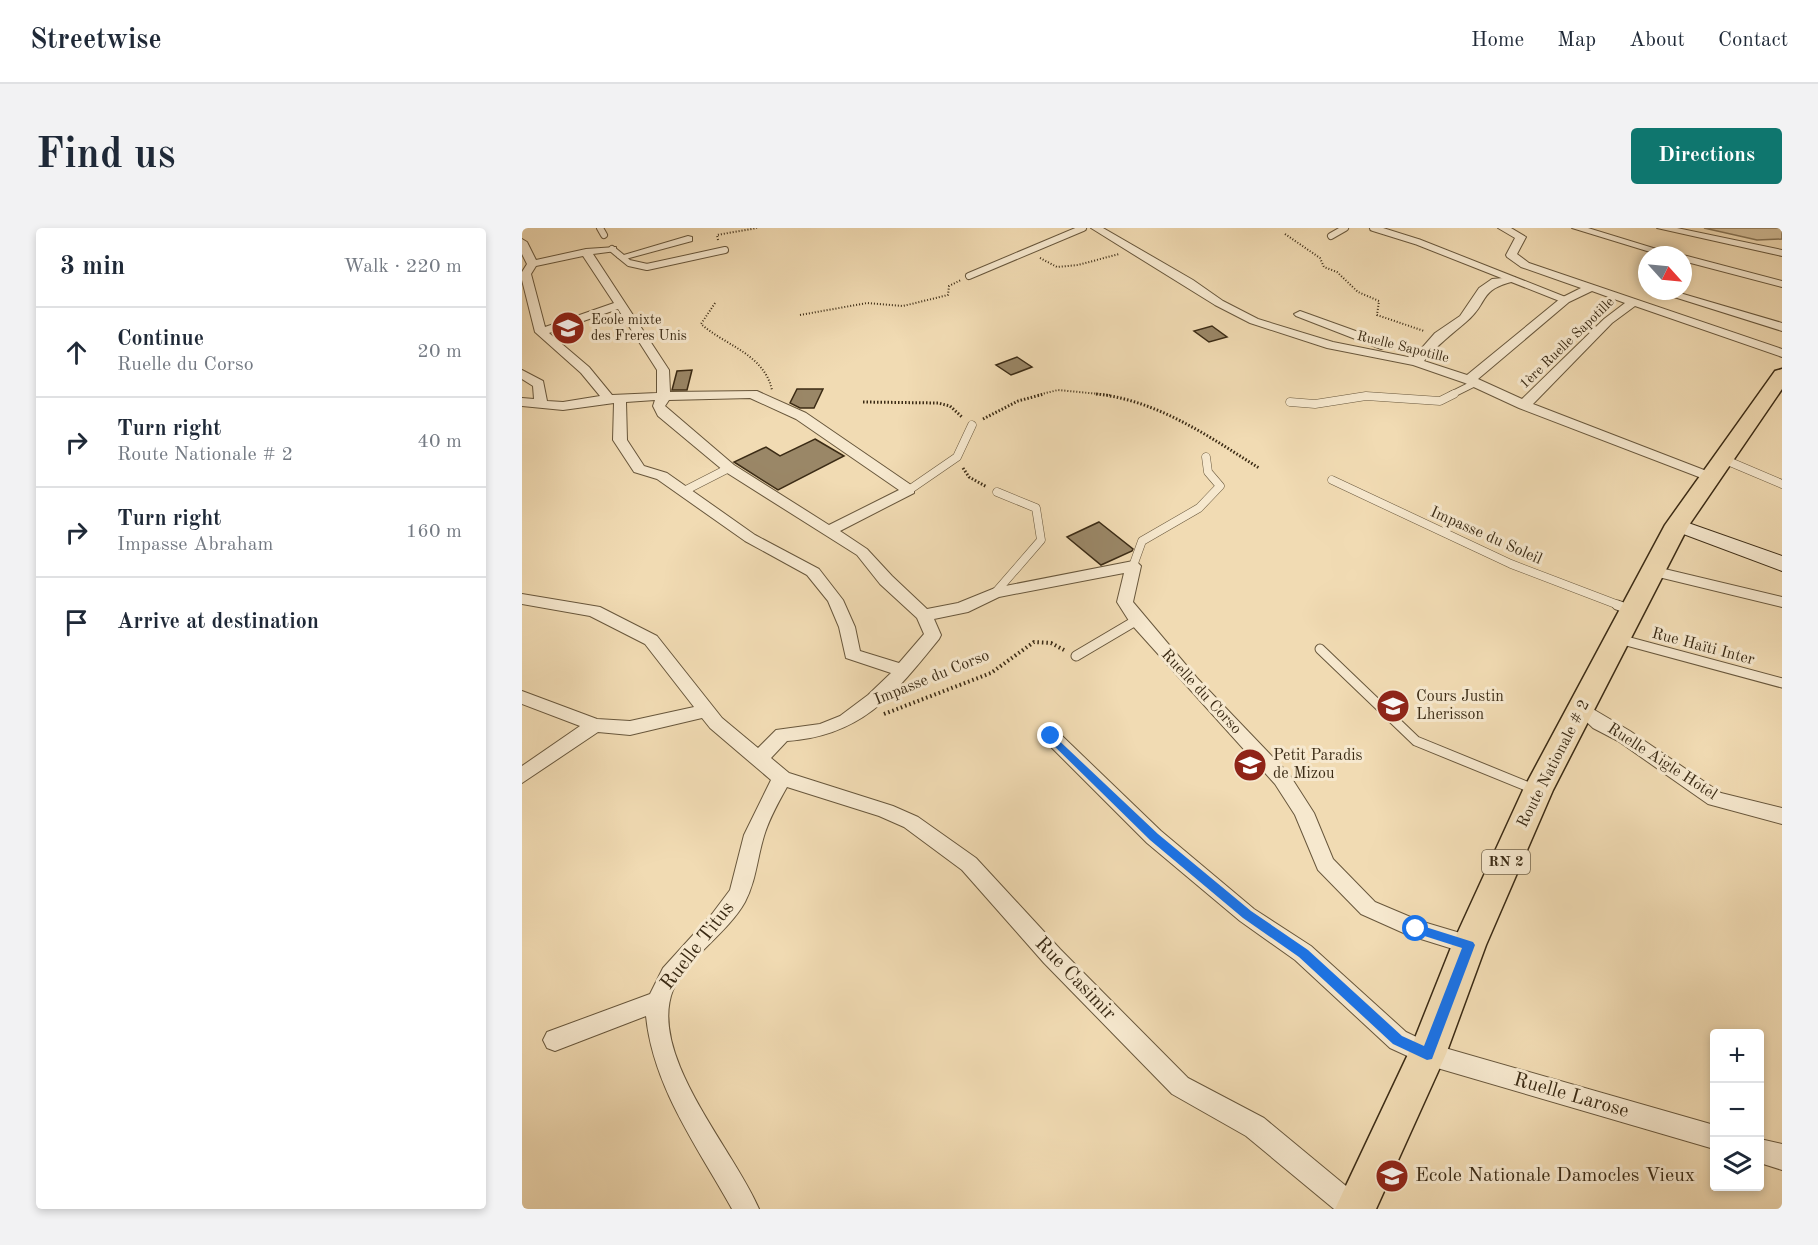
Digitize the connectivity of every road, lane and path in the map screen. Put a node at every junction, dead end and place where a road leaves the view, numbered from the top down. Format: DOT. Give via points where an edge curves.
graph roads {
  1 [pos="600,228"];
  2 [pos="757,228"];
  3 [pos="1083,228"];
  4 [pos="1096,228"];
  5 [pos="1345,228"];
  6 [pos="1373,228"];
  7 [pos="1503,228"];
  8 [pos="1577,228"];
  9 [pos="1662,228"];
  10 [pos="1285,234"];
  11 [pos="604,235"];
  12 [pos="717,235"];
  13 [pos="1331,236"];
  14 [pos="688,239"];
  15 [pos="522,242"];
  16 [pos="1640,246"];
  17 [pos="612,249"];
  18 [pos="1136,249"];
  19 [pos="725,250"];
  20 [pos="1026,251"];
  21 [pos="586,252"];
  22 [pos="1782,253"];
  23 [pos="622,257"];
  24 [pos="1692,260"];
  25 [pos="527,271"];
  26 [pos="969,276"];
  27 [pos="1511,279"];
  28 [pos="1782,284"];
  29 [pos="1590,288"];
  30 [pos="1565,300"];
  31 [pos="1691,300"];
  32 [pos="715,303"];
  33 [pos="1632,303"];
  34 [pos="622,304"];
  35 [pos="1300,314"];
  36 [pos="800,315"];
  37 [pos="1782,327"];
  38 [pos="542,332"];
  39 [pos="1439,336"];
  40 [pos="1782,354"];
  41 [pos="1419,360"];
  42 [pos="522,374"];
  43 [pos="1472,381"];
  44 [pos="1779,385"];
  45 [pos="664,396"];
  46 [pos="615,400"];
  47 [pos="522,402"];
  48 [pos="863,402"];
  49 [pos="1290,402"];
  50 [pos="773,403"];
  51 [pos="542,405"];
  52 [pos="1524,405"];
  53 [pos="972,425"];
  54 [pos="957,457"];
  55 [pos="1206,458"];
  56 [pos="1723,459"];
  57 [pos="729,468"];
  58 [pos="1259,468"];
  59 [pos="1712,478"];
  60 [pos="1332,480"];
  61 [pos="1782,484"];
  62 [pos="909,490"];
  63 [pos="684,491"];
  64 [pos="997,492"];
  65 [pos="1677,525"];
  66 [pos="831,530"];
  67 [pos="1782,564"];
  68 [pos="1133,566"];
  69 [pos="1652,571"];
  70 [pos="995,593"];
  71 [pos="522,599"];
  72 [pos="1782,602"];
  73 [pos="1632,610"];
  74 [pos="924,615"];
  75 [pos="1137,620"];
  76 [pos="1618,638"];
  77 [pos="1320,649"];
  78 [pos="1076,656"];
  79 [pos="904,671"];
  80 [pos="1782,683"];
  81 [pos="522,697"];
  82 [pos="1581,708"];
  83 [pos="706,710"];
  84 [pos="856,719"];
  85 [pos="595,724"];
  86 [pos="1051,736"];
  87 [pos="759,759"];
  88 [pos="522,776"];
  89 [pos="782,778"];
  90 [pos="1538,790"];
  91 [pos="1782,816"];
  92 [pos="1469,945"];
  93 [pos="656,1002"];
  94 [pos="555,1040"];
  95 [pos="1427,1054"];
  96 [pos="1710,1136"];
  97 [pos="1764,1151"];
  98 [pos="1782,1157"];
  99 [pos="746,1209"];
  100 [pos="1354,1209"];
  1 -- 11 [label="lane"];
  2 -- 12 [label="path"];
  3 -- 20 [label="lane"];
  4 -- 18 [label="street, Ruelle Sapotille"];
  5 -- 13 [label="lane"];
  6 -- 27 [label="lane"];
  7 -- 29 [label="street" via="1521,237 1511,255"];
  8 -- 16 [label="street"];
  9 -- 22 [label="street"];
  10 -- 39 [label="path" via="1358,292 1379,301 1377,315"];
  14 -- 23 [label="street"];
  15 -- 25 [label="street"];
  17 -- 21 [label="street"];
  17 -- 23 [label="lane"];
  18 -- 20 [label="path" via="1057,267"];
  18 -- 41 [label="street, Ruelle Sapotille" via="1254,321 1331,345"];
  19 -- 23 [label="lane" via="646,267"];
  20 -- 26 [label="lane"];
  21 -- 25 [label="street"];
  21 -- 34 [label="street"];
  24 -- 28 [label="street"];
  25 -- 38 [label="street"];
  26 -- 36 [label="path" via="949,286 948,295 903,306 867,303"];
  27 -- 30 [label="lane"];
  27 -- 39 [label="street" via="1496,281 1483,290 1464,318"];
  29 -- 30 [label="street"];
  29 -- 33 [label="street"];
  30 -- 43 [label="street"];
  31 -- 37 [label="street"];
  32 -- 50 [label="path" via="702,324 750,354 772,383"];
  33 -- 40 [label="street"];
  33 -- 52 [label="street, 1ère Ruelle Sapotille" via="1608,321"];
  34 -- 38 [label="street"];
  34 -- 45 [label="street" via="663,370"];
  35 -- 41 [label="street"];
  38 -- 46 [label="street"];
  39 -- 41 [label="street"];
  41 -- 43 [label="street, Ruelle Sapotille"];
  42 -- 51 [label="street" via="539,384"];
  43 -- 49 [label="lane" via="1440,401 1366,396 1315,404"];
  43 -- 52 [label="street, Ruelle Sapotille"];
  44 -- 56 [label="main road, Route Nationale # 2 / RN 2"];
  45 -- 46 [label="street"];
  45 -- 50 [label="street" via="752,394"];
  45 -- 57 [label="street" via="659,406 663,413"];
  46 -- 51 [label="street"];
  46 -- 63 [label="street" via="620,440 639,469 662,476"];
  47 -- 51 [label="street"];
  48 -- 53 [label="path" via="949,405"];
  50 -- 62 [label="street" via="801,416"];
  52 -- 59 [label="street, Ruelle Sapotille"];
  53 -- 54 [label="lane"];
  53 -- 58 [label="path" via="1018,400 1058,390 1124,397 1184,422"];
  54 -- 62 [label="lane"];
  54 -- 64 [label="path" via="969,477"];
  55 -- 68 [label="lane, Ruelle du Corso" via="1208,472 1220,486 1199,508 1142,541"];
  56 -- 59 [label="main road, Route Nationale # 2 / RN 2"];
  56 -- 61 [label="lane"];
  57 -- 63 [label="lane"];
  57 -- 66 [label="street"];
  59 -- 65 [label="main road, Route Nationale # 2 / RN 2"];
  60 -- 73 [label="lane, Impasse du Soleil" via="1511,564"];
  62 -- 66 [label="street"];
  63 -- 79 [label="street" via="750,537 813,572 835,600 847,627 852,654"];
  64 -- 70 [label="lane" via="1036,508 1041,540"];
  65 -- 67 [label="street"];
  65 -- 69 [label="main road, Route Nationale # 2 / RN 2"];
  66 -- 74 [label="street" via="862,552"];
  68 -- 70 [label="street"];
  68 -- 75 [label="street, Ruelle du Corso" via="1125,602"];
  69 -- 72 [label="street"];
  69 -- 73 [label="main road, Route Nationale # 2 / RN 2"];
  70 -- 74 [label="street" via="962,608"];
  71 -- 83 [label="street" via="594,611 651,640"];
  73 -- 76 [label="main road, Route Nationale # 2 / RN 2"];
  74 -- 79 [label="street" via="933,634"];
  75 -- 78 [label="lane"];
  75 -- 92 [label="street, Ruelle du Corso" via="1282,779 1304,813 1325,864 1368,908 1416,929"];
  76 -- 80 [label="lane, Rue Haïti Inter"];
  76 -- 82 [label="main road, Route Nationale # 2 / RN 2"];
  77 -- 90 [label="lane" via="1416,741"];
  78 -- 84 [label="path, Impasse du Corso" via="1051,643 1034,642 991,673"];
  79 -- 84 [label="street"];
  81 -- 85 [label="street"];
  82 -- 90 [label="main road, Route Nationale # 2 / RN 2"];
  82 -- 91 [label="street, Ruelle Aigle Hotel" via="1715,799"];
  83 -- 85 [label="street" via="630,728"];
  83 -- 87 [label="street"];
  84 -- 87 [label="street" via="805,734 782,735"];
  85 -- 88 [label="street"];
  86 -- 95 [label="street, Ruelle Larose" via="1154,837 1247,915 1303,953 1398,1040"];
  87 -- 89 [label="street"];
  89 -- 93 [label="street, Ruelle Titus" via="754,835 739,894 664,985"];
  89 -- 100 [label="street, Rue Casimir" via="910,822 969,864 1052,957 1180,1086 1255,1127"];
  90 -- 92 [label="main road, Route Nationale # 2 / RN 2"];
  92 -- 95 [label="main road, Route Nationale # 2 / RN 2"];
  93 -- 94 [label="street"];
  93 -- 99 [label="street, Ruelle Titus" via="660,1045 702,1138"];
  95 -- 96 [label="street, Ruelle Larose"];
  95 -- 100 [label="main road, Route Nationale # 2 / RN 2"];
  97 -- 98 [label="street"];
}
